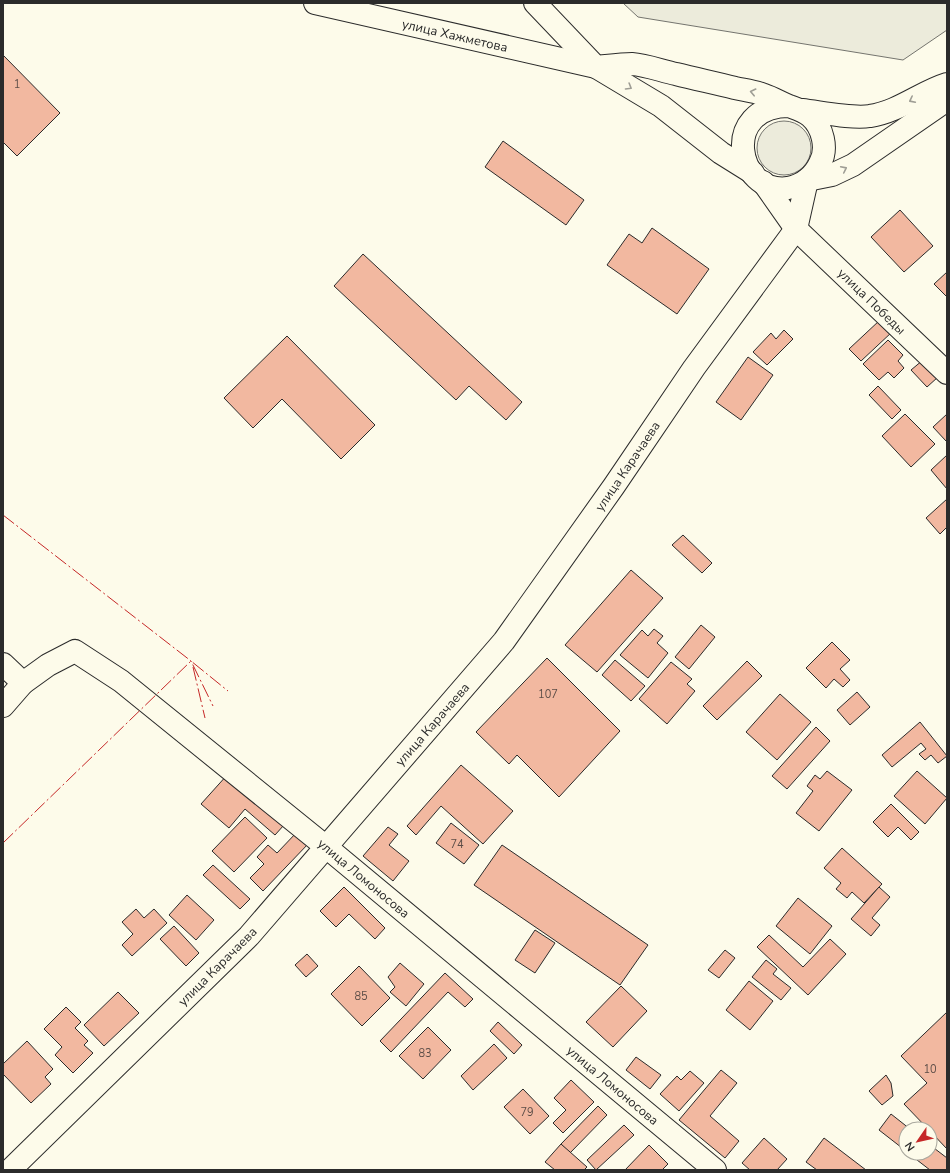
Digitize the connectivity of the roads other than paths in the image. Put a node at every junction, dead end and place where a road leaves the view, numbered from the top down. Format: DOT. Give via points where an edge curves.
graph roads {
  1 [pos="315,3"];
  2 [pos="534,3"];
  3 [pos="596,67"];
  4 [pos="947,84"];
  5 [pos="947,100"];
  6 [pos="796,108"];
  7 [pos="758,178"];
  8 [pos="807,180"];
  9 [pos="796,229"];
  10 [pos="947,373"];
  11 [pos="3,664"];
  12 [pos="23,683"];
  13 [pos="3,706"];
  14 [pos="325,846"];
  15 [pos="10,1170"];
  16 [pos="715,1170"];
  1 -- 3 [label="street, улица Хажметова"];
  2 -- 3 [label="street"];
  6 -- 3 [label="street, one-way" via="763,94 632,64"];
  3 -- 7 [label="street, one-way" via="661,106"];
  4 -- 6 [label="street, one-way" via="891,110 869,116"];
  8 -- 5 [label="street, one-way" via="832,175 853,165"];
  6 -- 7 [label="street" via="777,106 764,110 754,118 747,129 743,141 743,154 748,167"];
  6 -- 8 [label="street" via="812,118 820,128 824,143 823,159 815,173"];
  7 -- 8 [label="street" via="772,186 788,188"];
  7 -- 9 [label="street, улица Победы"];
  8 -- 9 [label="street"];
  9 -- 10 [label="street, улица Победы"];
  9 -- 14 [label="street, улица Карачаева" via="698,362 504,641"];
  11 -- 12 [label="street"];
  12 -- 13 [label="street"];
  12 -- 14 [label="street, улица Ломоносова" via="48,665 75,651 121,681"];
  14 -- 15 [label="street, улица Карачаева" via="249,936"];
  14 -- 16 [label="street, улица Ломоносова"];
}
